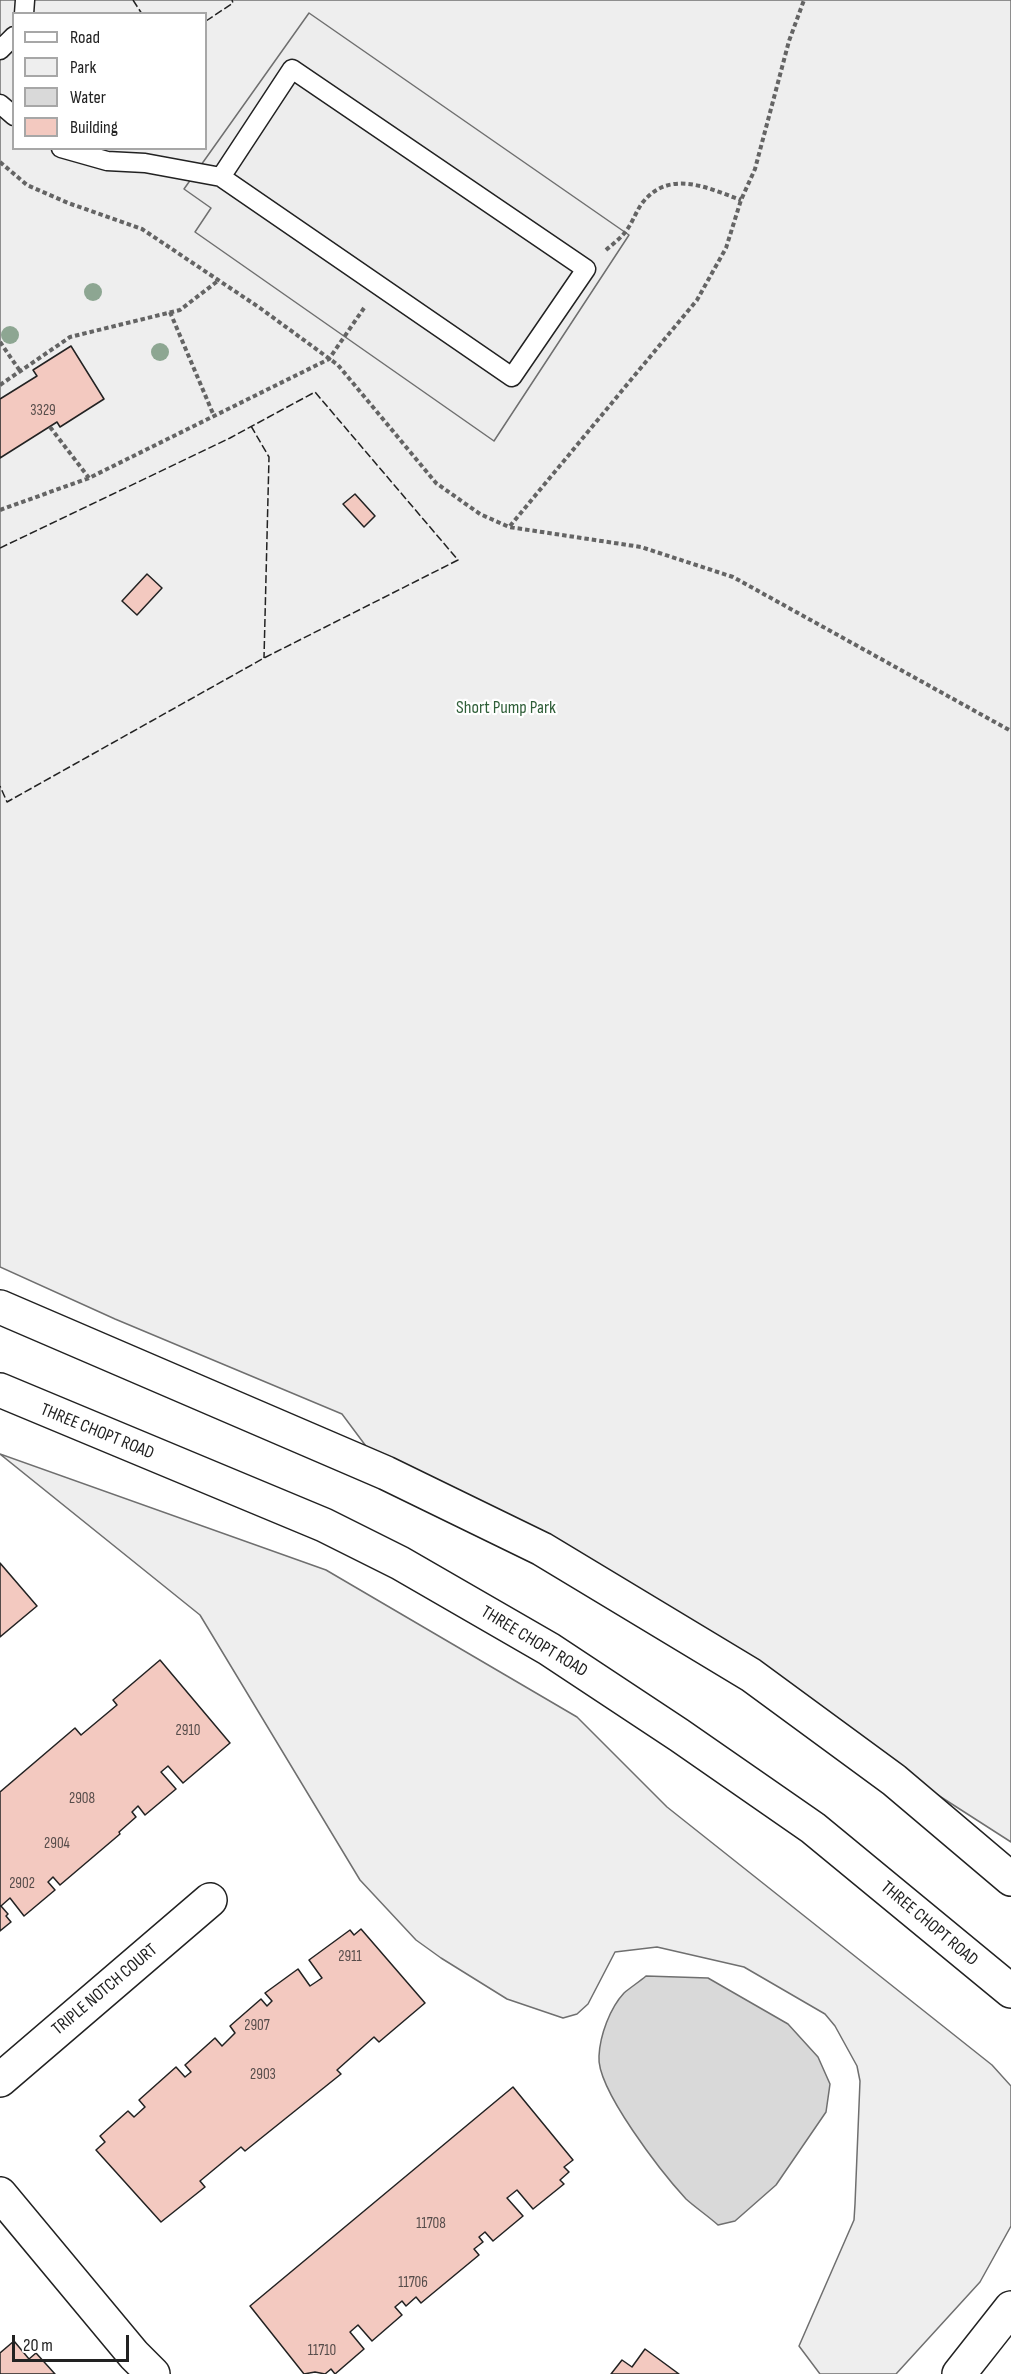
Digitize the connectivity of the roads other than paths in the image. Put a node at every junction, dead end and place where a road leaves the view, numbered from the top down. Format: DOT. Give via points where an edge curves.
graph roads {
  1 [pos="12,38"];
  2 [pos="0,50"];
  3 [pos="0,104"];
  4 [pos="12,114"];
  5 [pos="68,150"];
  6 [pos="221,177"];
  7 [pos="0,1307"];
  8 [pos="0,1390"];
  9 [pos="1011,1879"];
  10 [pos="210,1900"];
  11 [pos="1011,1991"];
  12 [pos="0,2080"];
  13 [pos="0,2193"];
  14 [pos="1011,2308"];
  15 [pos="153,2374"];
  16 [pos="958,2374"];
  1 -- 2 [label="lane"];
  3 -- 4 [label="lane"];
  5 -- 6 [label="lane" via="107,161 145,163"];
  6 -- 6 [label="lane" via="512,376 586,269 292,69"];
  7 -- 9 [label="main road" via="386,1473 542,1549 751,1674 894,1780"];
  8 -- 11 [label="main road, THREE CHOPT ROAD" via="324,1525 400,1563 549,1649 813,1828"];
  10 -- 12 [label="main road, TRIPLE NOTCH COURT"];
  13 -- 15 [label="main road"];
  14 -- 16 [label="main road"];
}
